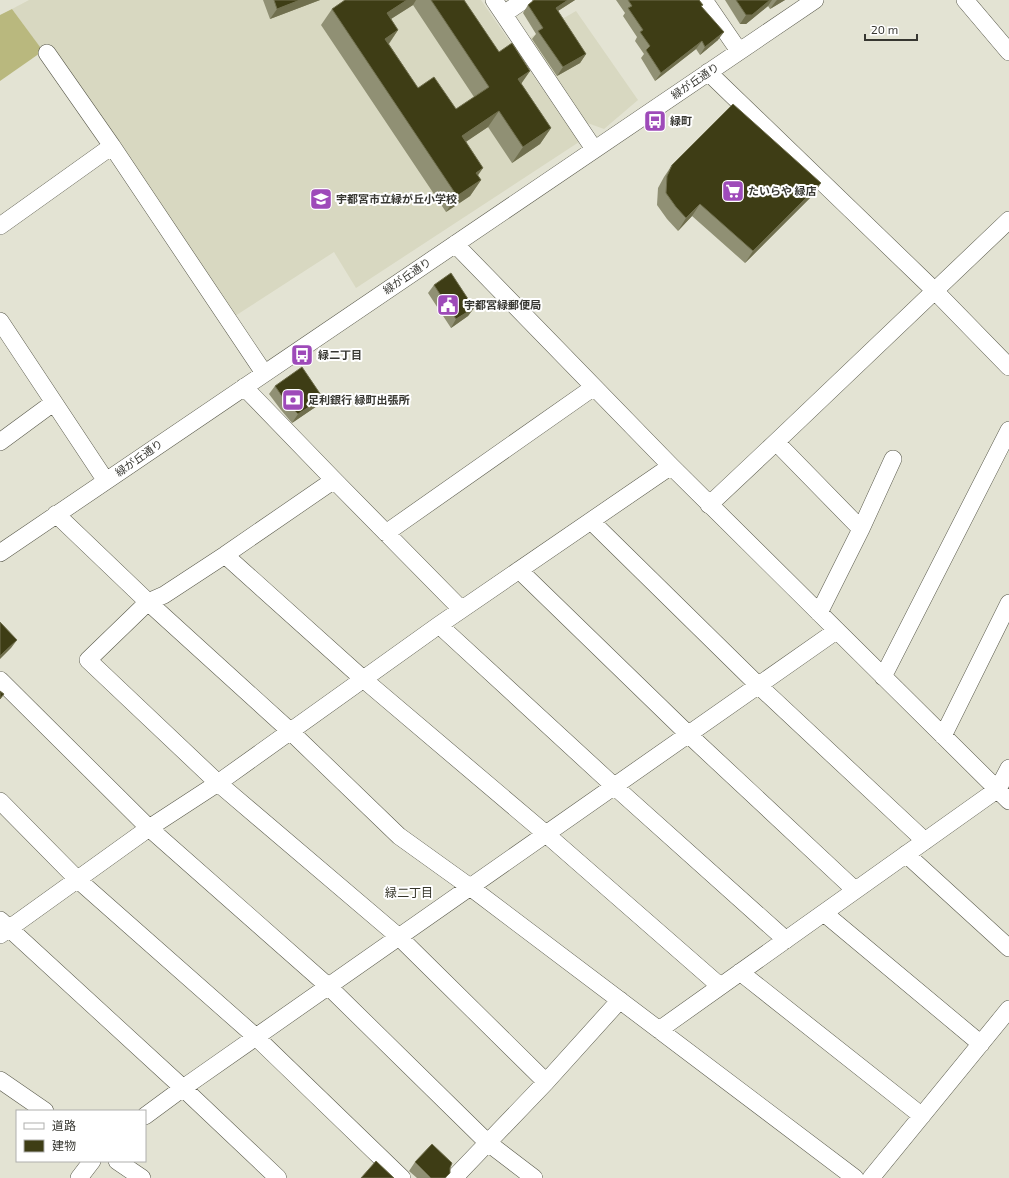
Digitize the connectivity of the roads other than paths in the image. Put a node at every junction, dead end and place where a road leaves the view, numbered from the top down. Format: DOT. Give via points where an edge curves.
graph roads {
  1 [pos="494,0"];
  2 [pos="524,0"];
  3 [pos="704,0"];
  4 [pos="965,0"];
  5 [pos="810,1"];
  6 [pos="504,14"];
  7 [pos="739,51"];
  8 [pos="47,52"];
  9 [pos="1009,52"];
  10 [pos="708,72"];
  11 [pos="112,146"];
  12 [pos="594,149"];
  13 [pos="1009,220"];
  14 [pos="0,226"];
  15 [pos="455,244"];
  16 [pos="934,290"];
  17 [pos="0,321"];
  18 [pos="1009,367"];
  19 [pos="264,373"];
  20 [pos="244,387"];
  21 [pos="594,387"];
  22 [pos="54,403"];
  23 [pos="1009,430"];
  24 [pos="0,442"];
  25 [pos="776,442"];
  26 [pos="893,459"];
  27 [pos="671,466"];
  28 [pos="334,480"];
  29 [pos="106,481"];
  30 [pos="709,504"];
  31 [pos="56,514"];
  32 [pos="591,521"];
  33 [pos="861,529"];
  34 [pos="386,533"];
  35 [pos="0,553"];
  36 [pos="225,555"];
  37 [pos="519,570"];
  38 [pos="148,602"];
  39 [pos="1009,603"];
  40 [pos="461,609"];
  41 [pos="819,613"];
  42 [pos="439,625"];
  43 [pos="836,630"];
  44 [pos="883,677"];
  45 [pos="362,678"];
  46 [pos="0,680"];
  47 [pos="758,684"];
  48 [pos="290,731"];
  49 [pos="688,734"];
  50 [pos="943,736"];
  51 [pos="1009,768"];
  52 [pos="218,783"];
  53 [pos="614,786"];
  54 [pos="1003,795"];
  55 [pos="0,801"];
  56 [pos="149,828"];
  57 [pos="546,834"];
  58 [pos="925,841"];
  59 [pos="906,854"];
  60 [pos="77,880"];
  61 [pos="470,887"];
  62 [pos="856,890"];
  63 [pos="824,912"];
  64 [pos="3,928"];
  65 [pos="399,937"];
  66 [pos="786,940"];
  67 [pos="1009,948"];
  68 [pos="740,972"];
  69 [pos="328,986"];
  70 [pos="720,986"];
  71 [pos="620,1000"];
  72 [pos="1009,1008"];
  73 [pos="659,1030"];
  74 [pos="256,1037"];
  75 [pos="981,1044"];
  76 [pos="0,1080"];
  77 [pos="546,1082"];
  78 [pos="183,1088"];
  79 [pos="44,1110"];
  80 [pos="146,1115"];
  81 [pos="922,1116"];
  82 [pos="487,1142"];
  83 [pos="91,1162"];
  84 [pos="118,1162"];
  85 [pos="80,1178"];
  86 [pos="142,1178"];
  87 [pos="278,1178"];
  88 [pos="402,1178"];
  89 [pos="454,1178"];
  90 [pos="534,1178"];
  91 [pos="855,1178"];
  92 [pos="871,1178"];
  1 -- 6 [label="street"];
  2 -- 6 [label="street"];
  3 -- 7 [label="street"];
  4 -- 9 [label="street"];
  5 -- 7 [label="street, 緑が丘通り"];
  6 -- 12 [label="street"];
  7 -- 10 [label="street, 緑が丘通り"];
  8 -- 11 [label="street"];
  10 -- 12 [label="street, 緑が丘通り"];
  10 -- 16 [label="street"];
  11 -- 14 [label="street"];
  11 -- 19 [label="street"];
  12 -- 15 [label="street, 緑が丘通り"];
  13 -- 16 [label="street"];
  15 -- 19 [label="street, 緑が丘通り"];
  15 -- 21 [label="street"];
  16 -- 18 [label="street"];
  16 -- 25 [label="street"];
  17 -- 22 [label="street"];
  19 -- 20 [label="street, 緑が丘通り"];
  20 -- 28 [label="street"];
  20 -- 29 [label="street, 緑が丘通り"];
  21 -- 27 [label="street"];
  21 -- 34 [label="street"];
  22 -- 24 [label="street"];
  22 -- 29 [label="street"];
  23 -- 44 [label="street"];
  25 -- 30 [label="street"];
  25 -- 33 [label="street"];
  26 -- 33 [label="street"];
  27 -- 30 [label="street"];
  27 -- 32 [label="street"];
  28 -- 34 [label="street"];
  28 -- 36 [label="street"];
  29 -- 31 [label="street, 緑が丘通り"];
  30 -- 41 [label="street"];
  31 -- 35 [label="street, 緑が丘通り"];
  31 -- 38 [label="street"];
  32 -- 37 [label="street"];
  32 -- 47 [label="street"];
  33 -- 41 [label="street"];
  34 -- 40 [label="street"];
  36 -- 38 [label="street" via="164,595"];
  36 -- 45 [label="street"];
  37 -- 40 [label="street"];
  37 -- 49 [label="street"];
  38 -- 48 [label="street"];
  38 -- 52 [label="street" via="88,660"];
  39 -- 50 [label="street"];
  40 -- 42 [label="street"];
  41 -- 43 [label="street"];
  42 -- 45 [label="street"];
  42 -- 53 [label="street"];
  43 -- 44 [label="street"];
  43 -- 47 [label="street"];
  44 -- 50 [label="street"];
  45 -- 48 [label="street"];
  45 -- 57 [label="street"];
  46 -- 56 [label="street"];
  47 -- 49 [label="street"];
  47 -- 58 [label="street"];
  48 -- 52 [label="street"];
  48 -- 61 [label="street" via="399,836"];
  49 -- 53 [label="street"];
  49 -- 62 [label="street"];
  50 -- 54 [label="street"];
  51 -- 54 [label="street"];
  52 -- 56 [label="street"];
  52 -- 65 [label="street"];
  53 -- 57 [label="street"];
  53 -- 66 [label="street"];
  54 -- 58 [label="street"];
  55 -- 60 [label="street"];
  56 -- 60 [label="street"];
  56 -- 69 [label="street"];
  57 -- 61 [label="street"];
  57 -- 70 [label="street"];
  58 -- 59 [label="street"];
  59 -- 62 [label="street"];
  59 -- 67 [label="street"];
  60 -- 64 [label="street"];
  60 -- 74 [label="street"];
  61 -- 65 [label="street"];
  61 -- 71 [label="street"];
  62 -- 63 [label="street"];
  63 -- 66 [label="street"];
  63 -- 75 [label="street"];
  64 -- 78 [label="street"];
  65 -- 69 [label="street"];
  65 -- 77 [label="street"];
  66 -- 68 [label="street"];
  68 -- 70 [label="street"];
  68 -- 81 [label="street"];
  69 -- 74 [label="street"];
  69 -- 82 [label="street"];
  70 -- 73 [label="street"];
  71 -- 73 [label="street"];
  71 -- 77 [label="street"];
  72 -- 75 [label="street"];
  73 -- 91 [label="street"];
  74 -- 78 [label="street"];
  74 -- 88 [label="street"];
  75 -- 81 [label="street"];
  76 -- 79 [label="street"];
  77 -- 82 [label="street"];
  78 -- 80 [label="street"];
  78 -- 87 [label="street"];
  81 -- 92 [label="street"];
  82 -- 89 [label="street"];
  82 -- 90 [label="street"];
  83 -- 85 [label="street"];
  84 -- 86 [label="street"];
}
